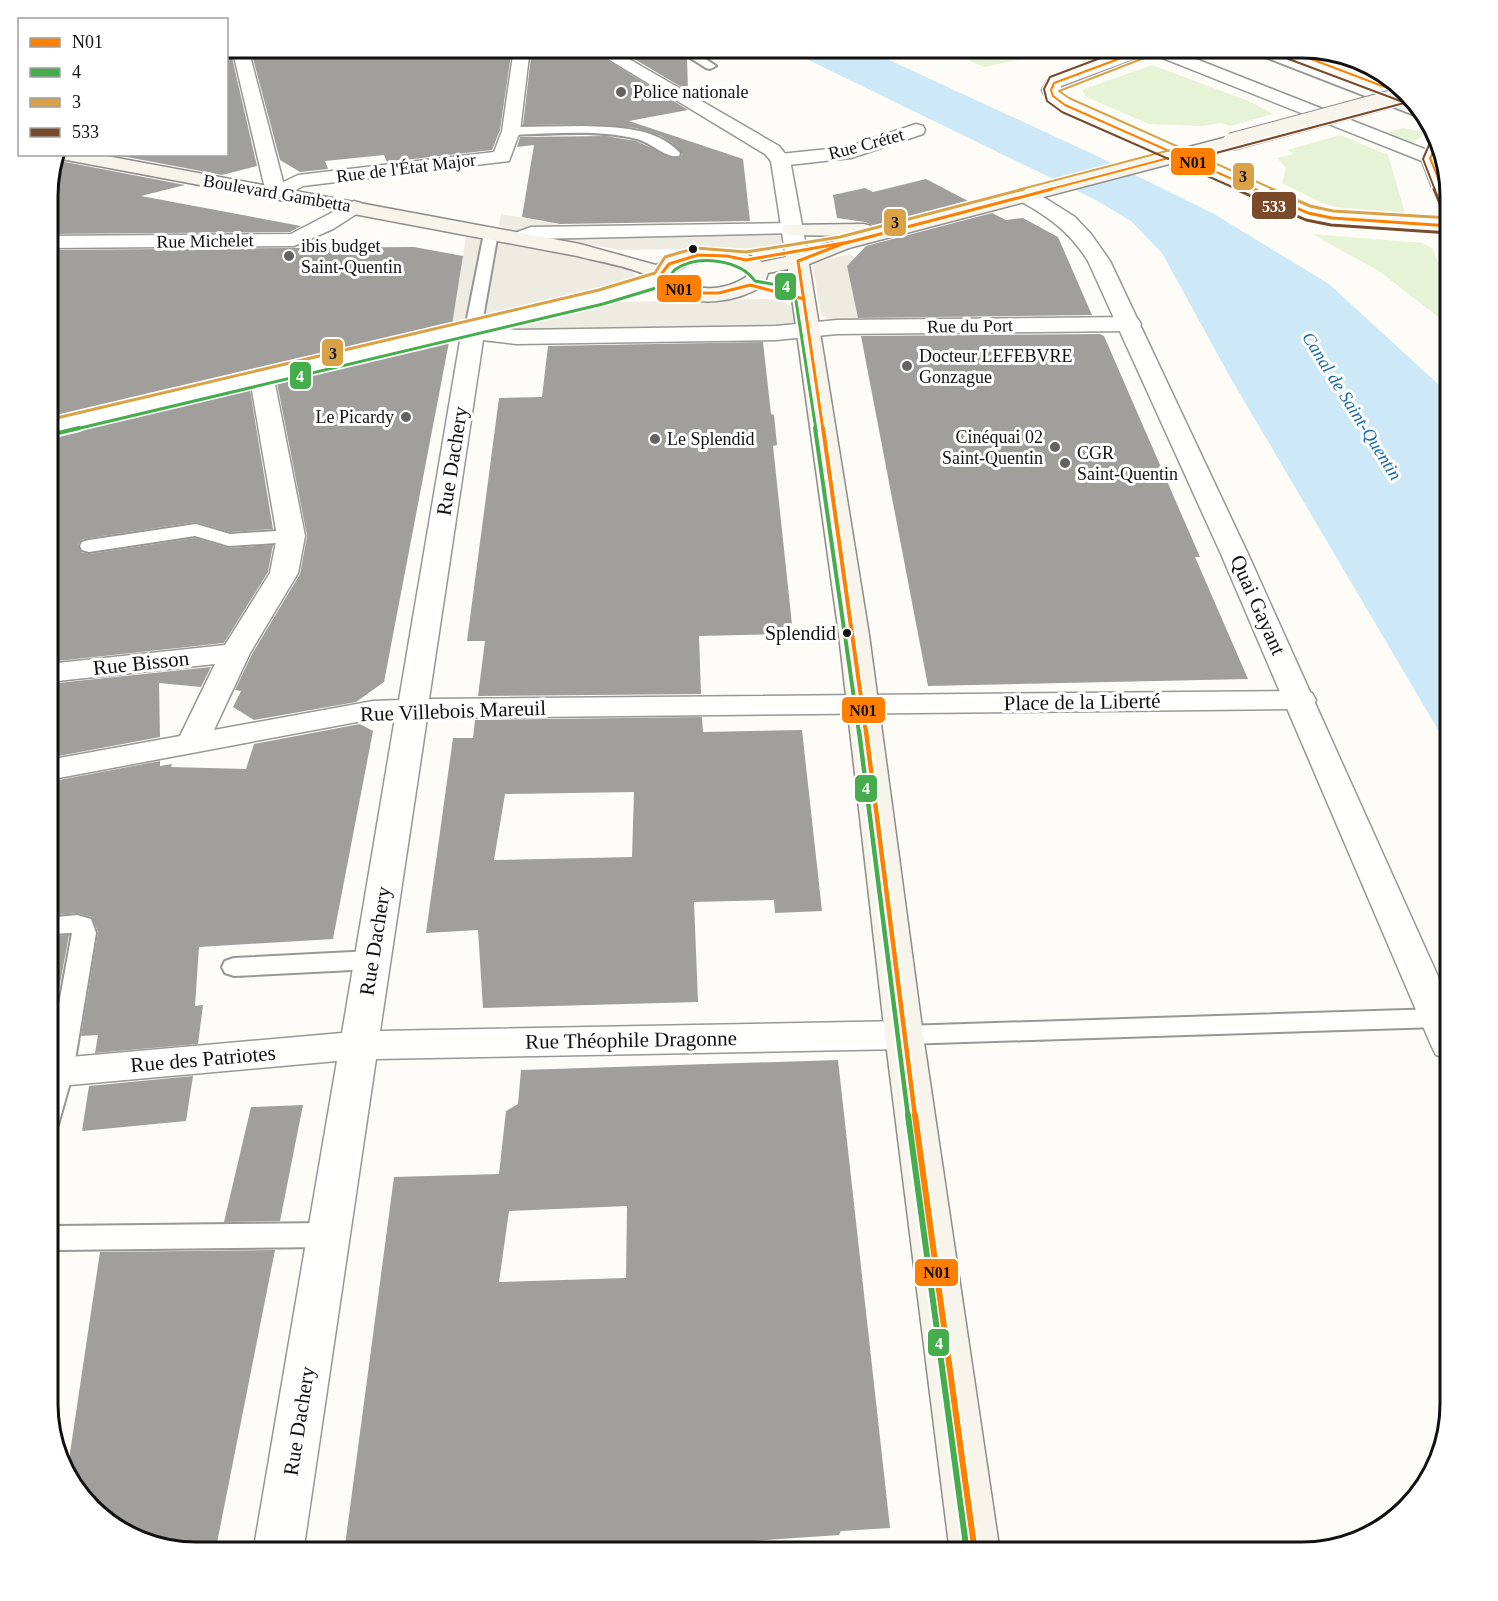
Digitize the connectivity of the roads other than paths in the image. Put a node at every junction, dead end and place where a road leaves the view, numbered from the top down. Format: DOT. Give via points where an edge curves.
graph roads {
  1 [pos="242,58"];
  2 [pos="521,58"];
  3 [pos="616,58"];
  4 [pos="698,58"];
  5 [pos="1121,59"];
  6 [pos="1181,59"];
  7 [pos="1275,59"];
  8 [pos="1310,59"];
  9 [pos="710,66"];
  10 [pos="1385,87"];
  11 [pos="1396,97"];
  12 [pos="1409,111"];
  13 [pos="916,130"];
  14 [pos="511,131"];
  15 [pos="1431,149"];
  16 [pos="674,153"];
  17 [pos="1180,155"];
  18 [pos="74,156"];
  19 [pos="780,160"];
  20 [pos="276,193"];
  21 [pos="1034,194"];
  22 [pos="354,207"];
  23 [pos="1439,225"];
  24 [pos="792,229"];
  25 [pos="893,231"];
  26 [pos="491,232"];
  27 [pos="519,238"];
  28 [pos="59,242"];
  29 [pos="580,250"];
  30 [pos="684,258"];
  31 [pos="753,272"];
  32 [pos="663,276"];
  33 [pos="802,285"];
  34 [pos="694,293"];
  35 [pos="601,297"];
  36 [pos="1130,324"];
  37 [pos="473,329"];
  38 [pos="262,379"];
  39 [pos="59,426"];
  40 [pos="291,536"];
  41 [pos="89,546"];
  42 [pos="235,653"];
  43 [pos="59,672"];
  44 [pos="1301,700"];
  45 [pos="863,705"];
  46 [pos="412,710"];
  47 [pos="192,743"];
  48 [pos="59,768"];
  49 [pos="58,925"];
  50 [pos="372,960"];
  51 [pos="234,967"];
  52 [pos="1438,1018"];
  53 [pos="903,1035"];
  54 [pos="359,1045"];
  55 [pos="58,1053"];
  56 [pos="58,1073"];
  57 [pos="329,1235"];
  58 [pos="58,1238"];
  59 [pos="280,1542"];
  60 [pos="973,1542"];
  1 -- 20 [label="street"];
  2 -- 14 [label="street"];
  3 -- 19 [label="street" via="759,141"];
  4 -- 9 [label="lane"];
  5 -- 17 [label="street" via="1054,83 1053,96 1065,105"];
  6 -- 15 [label="street"];
  7 -- 12 [label="lane"];
  8 -- 10 [label="lane"];
  11 -- 17 [label="main road, bridge"];
  13 -- 19 [label="street, Rue Crétet" via="850,152"];
  14 -- 16 [label="lane" via="635,136 654,140"];
  14 -- 20 [label="street, Rue de l'État Major" via="502,157 298,181"];
  17 -- 21 [label="main road"];
  17 -- 23 [label="street" via="1308,213"];
  18 -- 20 [label="main road, Boulevard Gambetta"];
  19 -- 24 [label="street"];
  20 -- 22 [label="main road, Boulevard Gambetta"];
  21 -- 25 [label="main road"];
  21 -- 36 [label="street, Quai Gayant" via="1083,234"];
  22 -- 26 [label="main road, Boulevard Gambetta"];
  22 -- 28 [label="street, Rue Michelet" via="294,240"];
  24 -- 25 [label="main road"];
  24 -- 27 [label="street" via="531,233"];
  24 -- 33 [label="street"];
  25 -- 33 [label="main road" via="842,244"];
  26 -- 27 [label="main road, Boulevard Gambetta"];
  26 -- 37 [label="lane"];
  27 -- 29 [label="main road, Boulevard Gambetta"];
  29 -- 30 [label="main road"];
  29 -- 32 [label="main road"];
  30 -- 31 [label="main road" via="712,254"];
  30 -- 32 [label="main road" via="669,264"];
  31 -- 33 [label="main road"];
  31 -- 33 [label="main road"];
  31 -- 34 [label="main road" via="729,292"];
  32 -- 34 [label="main road" via="676,288"];
  32 -- 35 [label="street"];
  33 -- 36 [label="street, Rue du Port" via="837,327"];
  33 -- 37 [label="street, Rue du Port" via="516,337"];
  33 -- 45 [label="main road"];
  34 -- 35 [label="street"];
  35 -- 37 [label="street"];
  36 -- 44 [label="street, Quai Gayant"];
  37 -- 38 [label="street"];
  37 -- 46 [label="street, Rue Dachery"];
  38 -- 39 [label="street"];
  38 -- 40 [label="street"];
  40 -- 41 [label="lane" via="229,540 196,531"];
  40 -- 42 [label="street" via="284,573"];
  42 -- 43 [label="street, Rue Bisson"];
  42 -- 47 [label="street"];
  44 -- 45 [label="street, Place de la Liberté"];
  44 -- 52 [label="street, Quai Gayant"];
  45 -- 46 [label="street, Rue Villebois Mareuil"];
  45 -- 53 [label="main road"];
  46 -- 47 [label="street, Rue Villebois Mareuil" via="373,710"];
  46 -- 50 [label="street, Rue Dachery"];
  47 -- 48 [label="street, Rue Villebois Mareuil"];
  49 -- 55 [label="lane" via="77,922 84,933"];
  50 -- 51 [label="lane"];
  50 -- 54 [label="street, Rue Dachery"];
  52 -- 53 [label="lane"];
  53 -- 54 [label="street, Rue Théophile Dragonne"];
  53 -- 60 [label="main road"];
  54 -- 56 [label="street, Rue des Patriotes"];
  54 -- 57 [label="street, Rue Dachery"];
  57 -- 58 [label="lane"];
  57 -- 59 [label="street, Rue Dachery"];
}
